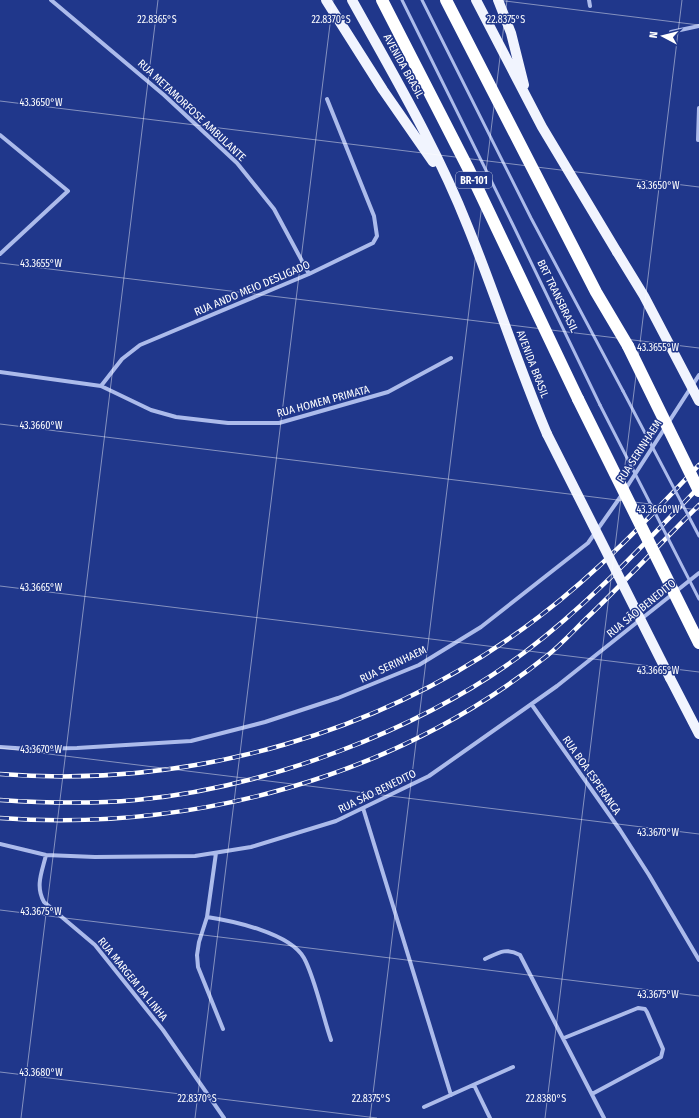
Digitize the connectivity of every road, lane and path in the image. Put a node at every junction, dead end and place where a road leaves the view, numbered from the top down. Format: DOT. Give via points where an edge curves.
graph roads {
  1 [pos="51,0"];
  2 [pos="326,0"];
  3 [pos="352,0"];
  4 [pos="382,0"];
  5 [pos="402,0"];
  6 [pos="422,0"];
  7 [pos="446,0"];
  8 [pos="476,0"];
  9 [pos="498,0"];
  10 [pos="589,0"];
  11 [pos="590,6"];
  12 [pos="699,26"];
  13 [pos="671,32"];
  14 [pos="327,99"];
  15 [pos="528,103"];
  16 [pos="699,108"];
  17 [pos="0,135"];
  18 [pos="698,140"];
  19 [pos="451,187"];
  20 [pos="0,254"];
  21 [pos="309,274"];
  22 [pos="451,358"];
  23 [pos="0,372"];
  24 [pos="699,375"];
  25 [pos="100,386"];
  26 [pos="699,401"];
  27 [pos="699,491"];
  28 [pos="699,536"];
  29 [pos="699,573"];
  30 [pos="699,599"];
  31 [pos="699,643"];
  32 [pos="532,705"];
  33 [pos="699,734"];
  34 [pos="0,747"];
  35 [pos="363,808"];
  36 [pos="0,844"];
  37 [pos="216,853"];
  38 [pos="46,855"];
  39 [pos="207,917"];
  40 [pos="485,959"];
  41 [pos="699,960"];
  42 [pos="223,1029"];
  43 [pos="564,1038"];
  44 [pos="331,1040"];
  45 [pos="513,1067"];
  46 [pos="474,1085"];
  47 [pos="592,1094"];
  48 [pos="451,1095"];
  49 [pos="424,1107"];
  50 [pos="224,1118"];
  51 [pos="490,1118"];
  52 [pos="604,1118"];
  1 -- 21 [label="street, RUA METAMORFOSE AMBULANTE" via="164,95 237,163 274,209"];
  2 -- 19 [label="main road" via="383,90"];
  3 -- 19 [label="main road, AVENIDA BRASIL" via="408,100"];
  4 -- 31 [label="highway, AVENIDA BRASIL / BR-101, bridge" via="469,170 578,399"];
  5 -- 30 [label="lane, BRT TRANSBRASIL, bridge" via="600,405"];
  6 -- 28 [label="lane, BRT TRANSBRASIL, bridge" via="531,218"];
  7 -- 27 [label="highway, bridge" via="596,292 628,346"];
  8 -- 15 [label="main road"];
  9 -- 15 [label="main road" via="510,33"];
  10 -- 11 [label="street"];
  12 -- 13 [label="street"];
  14 -- 21 [label="street, RUA ANDO MEIO DESLIGADO" via="374,216 377,236 373,243"];
  15 -- 26 [label="main road, bridge" via="644,296"];
  16 -- 18 [label="street"];
  17 -- 20 [label="street" via="68,191"];
  19 -- 33 [label="main road, AVENIDA BRASIL, bridge" via="547,434"];
  21 -- 25 [label="street, RUA ANDO MEIO DESLIGADO" via="140,346 122,359"];
  22 -- 25 [label="street, RUA HOMEM PRIMATA" via="388,392 278,423 228,423 176,417 151,410"];
  23 -- 25 [label="street"];
  24 -- 34 [label="street, RUA SERINHAEM" via="588,543 481,627 419,664 338,698 265,722 191,740 85,748"];
  29 -- 32 [label="street, RUA SĀO BENEDITO"];
  32 -- 35 [label="street, RUA SĀO BENEDITO" via="429,776"];
  32 -- 41 [label="street, RUA BOA ESPERANCA" via="620,830"];
  35 -- 37 [label="street, RUA SĀO BENEDITO" via="336,821 258,845"];
  35 -- 48 [label="street"];
  36 -- 38 [label="street, RUA SĀO BENEDITO"];
  37 -- 38 [label="street, RUA SĀO BENEDITO" via="195,856 95,858"];
  37 -- 39 [label="street"];
  38 -- 50 [label="street, RUA MARGEM DA LINHA" via="38,884 44,902 95,945 162,1030"];
  39 -- 42 [label="street" via="199,942 198,967"];
  39 -- 44 [label="street" via="235,922 290,943 304,957"];
  40 -- 43 [label="street" via="504,950 512,950 520,955"];
  43 -- 47 [label="street"];
  43 -- 47 [label="street" via="638,1008 647,1012 663,1049 661,1058"];
  45 -- 46 [label="street"];
  46 -- 48 [label="street"];
  46 -- 51 [label="street"];
  47 -- 52 [label="street"];
  48 -- 49 [label="street"];
}
